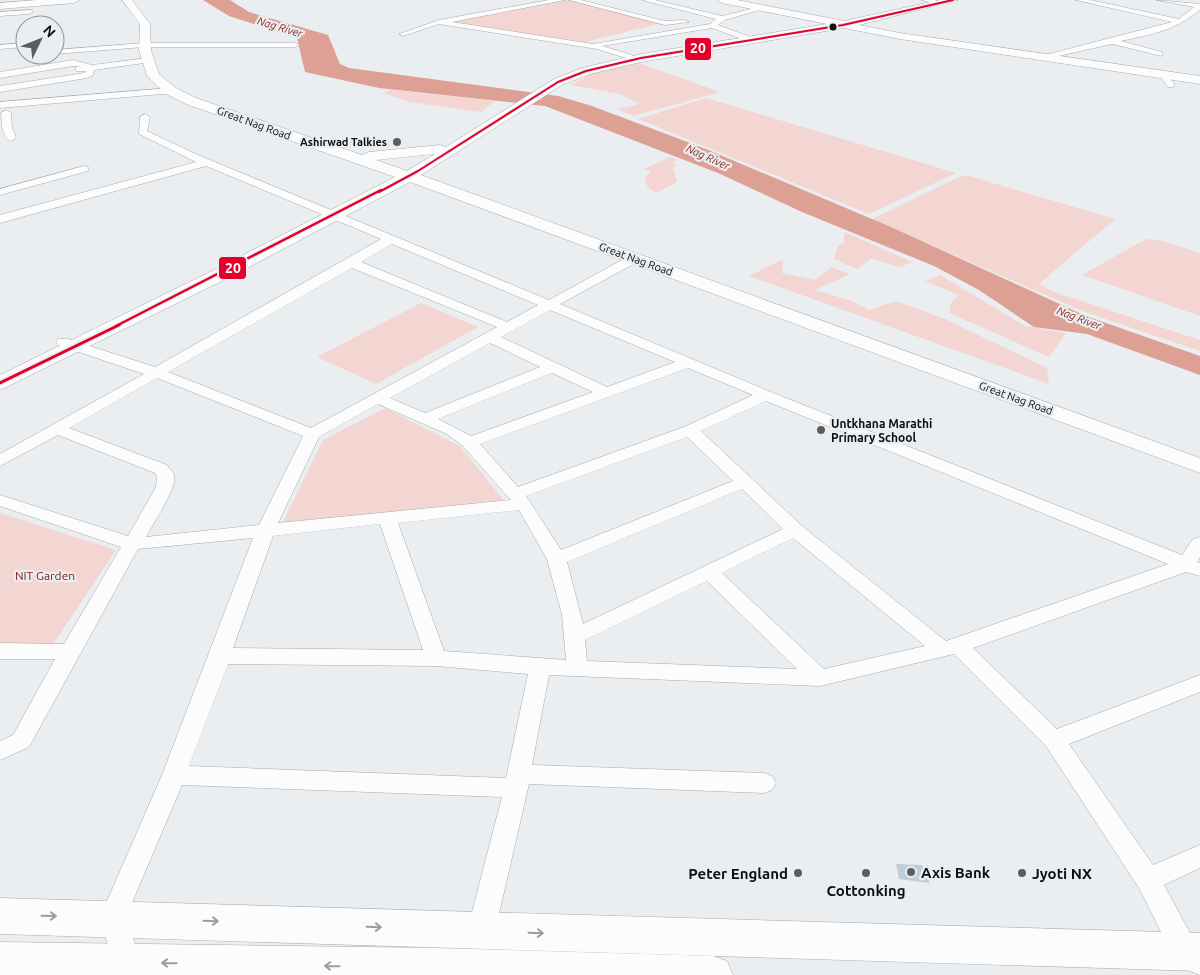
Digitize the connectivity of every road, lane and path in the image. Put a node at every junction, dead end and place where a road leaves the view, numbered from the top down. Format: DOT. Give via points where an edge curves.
graph roads {
  1 [pos="74,0"];
  2 [pos="127,0"];
  3 [pos="136,0"];
  4 [pos="561,0"];
  5 [pos="572,0"];
  6 [pos="646,0"];
  7 [pos="722,0"];
  8 [pos="932,0"];
  9 [pos="953,0"];
  10 [pos="1080,0"];
  11 [pos="1160,0"];
  12 [pos="660,4"];
  13 [pos="0,6"];
  14 [pos="1200,6"];
  15 [pos="759,9"];
  16 [pos="31,12"];
  17 [pos="624,12"];
  18 [pos="0,14"];
  19 [pos="722,18"];
  20 [pos="439,22"];
  21 [pos="1180,22"];
  22 [pos="839,24"];
  23 [pos="713,26"];
  24 [pos="403,34"];
  25 [pos="747,39"];
  26 [pos="1114,42"];
  27 [pos="146,45"];
  28 [pos="295,45"];
  29 [pos="15,46"];
  30 [pos="589,46"];
  31 [pos="0,47"];
  32 [pos="65,51"];
  33 [pos="1159,54"];
  34 [pos="73,56"];
  35 [pos="629,57"];
  36 [pos="1048,57"];
  37 [pos="90,67"];
  38 [pos="1163,75"];
  39 [pos="0,76"];
  40 [pos="1200,80"];
  41 [pos="0,82"];
  42 [pos="1171,85"];
  43 [pos="0,89"];
  44 [pos="171,91"];
  45 [pos="527,97"];
  46 [pos="2,110"];
  47 [pos="145,117"];
  48 [pos="12,138"];
  49 [pos="442,152"];
  50 [pos="368,160"];
  51 [pos="206,162"];
  52 [pos="84,169"];
  53 [pos="409,172"];
  54 [pos="447,186"];
  55 [pos="0,192"];
  56 [pos="371,192"];
  57 [pos="330,213"];
  58 [pos="0,219"];
  59 [pos="389,240"];
  60 [pos="635,258"];
  61 [pos="351,262"];
  62 [pos="548,305"];
  63 [pos="508,327"];
  64 [pos="489,337"];
  65 [pos="69,345"];
  66 [pos="690,362"];
  67 [pos="553,366"];
  68 [pos="0,373"];
  69 [pos="156,373"];
  70 [pos="0,384"];
  71 [pos="605,392"];
  72 [pos="766,395"];
  73 [pos="377,398"];
  74 [pos="426,418"];
  75 [pos="56,429"];
  76 [pos="690,430"];
  77 [pos="312,434"];
  78 [pos="469,442"];
  79 [pos="1200,454"];
  80 [pos="0,461"];
  81 [pos="1200,466"];
  82 [pos="745,482"];
  83 [pos="520,499"];
  84 [pos="0,500"];
  85 [pos="387,517"];
  86 [pos="265,530"];
  87 [pos="795,530"];
  88 [pos="1200,543"];
  89 [pos="133,544"];
  90 [pos="557,559"];
  91 [pos="708,571"];
  92 [pos="1195,572"];
  93 [pos="574,637"];
  94 [pos="950,648"];
  95 [pos="0,651"];
  96 [pos="70,652"];
  97 [pos="220,656"];
  98 [pos="436,658"];
  99 [pos="540,667"];
  100 [pos="577,667"];
  101 [pos="820,678"];
  102 [pos="1200,682"];
  103 [pos="1054,740"];
  104 [pos="0,751"];
  105 [pos="174,775"];
  106 [pos="517,781"];
  107 [pos="764,783"];
  108 [pos="1200,856"];
  109 [pos="1148,880"];
  110 [pos="0,916"];
  111 [pos="114,918"];
  112 [pos="481,931"];
  113 [pos="1195,955"];
  114 [pos="0,961"];
  115 [pos="125,969"];
  116 [pos="713,975"];
  1 -- 16 [label="main road"];
  2 -- 27 [label="main road, Great Nag Road" via="145,24"];
  3 -- 27 [label="main road, Great Nag Road" via="154,21"];
  4 -- 20 [label="street"];
  5 -- 17 [label="street"];
  6 -- 12 [label="street"];
  7 -- 15 [label="main road"];
  8 -- 22 [label="main road"];
  9 -- 22 [label="main road"];
  10 -- 21 [label="street"];
  11 -- 14 [label="street"];
  12 -- 17 [label="street"];
  12 -- 19 [label="street"];
  13 -- 16 [label="main road"];
  14 -- 21 [label="street"];
  15 -- 19 [label="street"];
  15 -- 22 [label="main road"];
  16 -- 18 [label="street"];
  17 -- 19 [label="street" via="670,23"];
  19 -- 23 [label="street"];
  20 -- 24 [label="street"];
  20 -- 30 [label="street"];
  21 -- 26 [label="street"];
  22 -- 25 [label="main road"];
  22 -- 36 [label="main road"];
  23 -- 25 [label="street"];
  23 -- 30 [label="street"];
  25 -- 35 [label="main road"];
  25 -- 45 [label="main road" via="586,71"];
  26 -- 33 [label="street"];
  26 -- 36 [label="street"];
  27 -- 28 [label="street"];
  27 -- 32 [label="street"];
  27 -- 34 [label="street"];
  27 -- 37 [label="street"];
  27 -- 44 [label="main road, Great Nag Road" via="153,76"];
  27 -- 50 [label="main road, Great Nag Road" via="161,60 171,82 186,91"];
  29 -- 31 [label="street"];
  30 -- 35 [label="street"];
  35 -- 45 [label="main road" via="568,74"];
  36 -- 40 [label="main road"];
  37 -- 39 [label="street" via="73,63"];
  37 -- 41 [label="street"];
  37 -- 43 [label="street" via="87,75"];
  38 -- 42 [label="street"];
  44 -- 46 [label="street" via="44,101 36,108"];
  44 -- 50 [label="main road, Great Nag Road" via="191,101"];
  45 -- 49 [label="main road"];
  46 -- 48 [label="street"];
  47 -- 51 [label="street" via="142,132"];
  49 -- 50 [label="main road"];
  49 -- 53 [label="main road"];
  49 -- 54 [label="main road"];
  50 -- 53 [label="main road, Great Nag Road"];
  50 -- 56 [label="main road"];
  51 -- 57 [label="street"];
  51 -- 58 [label="street"];
  52 -- 55 [label="street"];
  53 -- 54 [label="main road, Great Nag Road"];
  53 -- 56 [label="main road"];
  54 -- 56 [label="main road"];
  54 -- 60 [label="main road, Great Nag Road"];
  54 -- 79 [label="main road, Great Nag Road"];
  56 -- 57 [label="main road"];
  57 -- 59 [label="street"];
  57 -- 65 [label="main road"];
  59 -- 61 [label="street"];
  59 -- 62 [label="street"];
  60 -- 62 [label="street"];
  60 -- 81 [label="main road, Great Nag Road"];
  61 -- 63 [label="street"];
  61 -- 69 [label="street"];
  62 -- 63 [label="street"];
  62 -- 66 [label="street"];
  63 -- 64 [label="street"];
  64 -- 67 [label="street"];
  64 -- 73 [label="street"];
  65 -- 68 [label="main road"];
  65 -- 69 [label="street"];
  65 -- 70 [label="main road"];
  66 -- 71 [label="street"];
  66 -- 72 [label="street"];
  67 -- 71 [label="street"];
  67 -- 74 [label="street"];
  69 -- 75 [label="street"];
  69 -- 77 [label="street"];
  71 -- 78 [label="street"];
  72 -- 76 [label="street"];
  72 -- 92 [label="street"];
  73 -- 74 [label="street"];
  73 -- 77 [label="street"];
  74 -- 78 [label="street"];
  75 -- 80 [label="street"];
  75 -- 89 [label="street" via="161,469 166,476 165,487"];
  76 -- 82 [label="street"];
  76 -- 83 [label="street" via="543,486"];
  77 -- 86 [label="street"];
  78 -- 83 [label="street"];
  82 -- 87 [label="street"];
  82 -- 90 [label="street"];
  83 -- 85 [label="street"];
  83 -- 90 [label="street"];
  84 -- 89 [label="street"];
  85 -- 86 [label="street"];
  85 -- 98 [label="street"];
  86 -- 89 [label="street"];
  86 -- 97 [label="street"];
  87 -- 91 [label="street"];
  87 -- 94 [label="street"];
  88 -- 92 [label="street"];
  89 -- 96 [label="street"];
  90 -- 93 [label="street" via="572,615"];
  91 -- 93 [label="street"];
  91 -- 101 [label="street"];
  92 -- 94 [label="street"];
  93 -- 100 [label="street"];
  94 -- 101 [label="street"];
  94 -- 103 [label="street"];
  95 -- 96 [label="street"];
  96 -- 104 [label="street" via="21,741"];
  97 -- 98 [label="street"];
  97 -- 105 [label="street"];
  98 -- 99 [label="street"];
  99 -- 100 [label="street"];
  99 -- 106 [label="street"];
  100 -- 101 [label="street"];
  102 -- 103 [label="street"];
  103 -- 109 [label="street"];
  105 -- 106 [label="street"];
  105 -- 111 [label="street"];
  106 -- 107 [label="street"];
  106 -- 112 [label="street"];
  108 -- 109 [label="street"];
  109 -- 113 [label="street"];
  110 -- 111 [label="main road, one-way"];
  111 -- 112 [label="main road, one-way"];
  111 -- 115 [label="street"];
  112 -- 113 [label="main road, one-way"];
  114 -- 115 [label="main road"];
  116 -- 115 [label="main road, one-way" via="437,967"];
}
